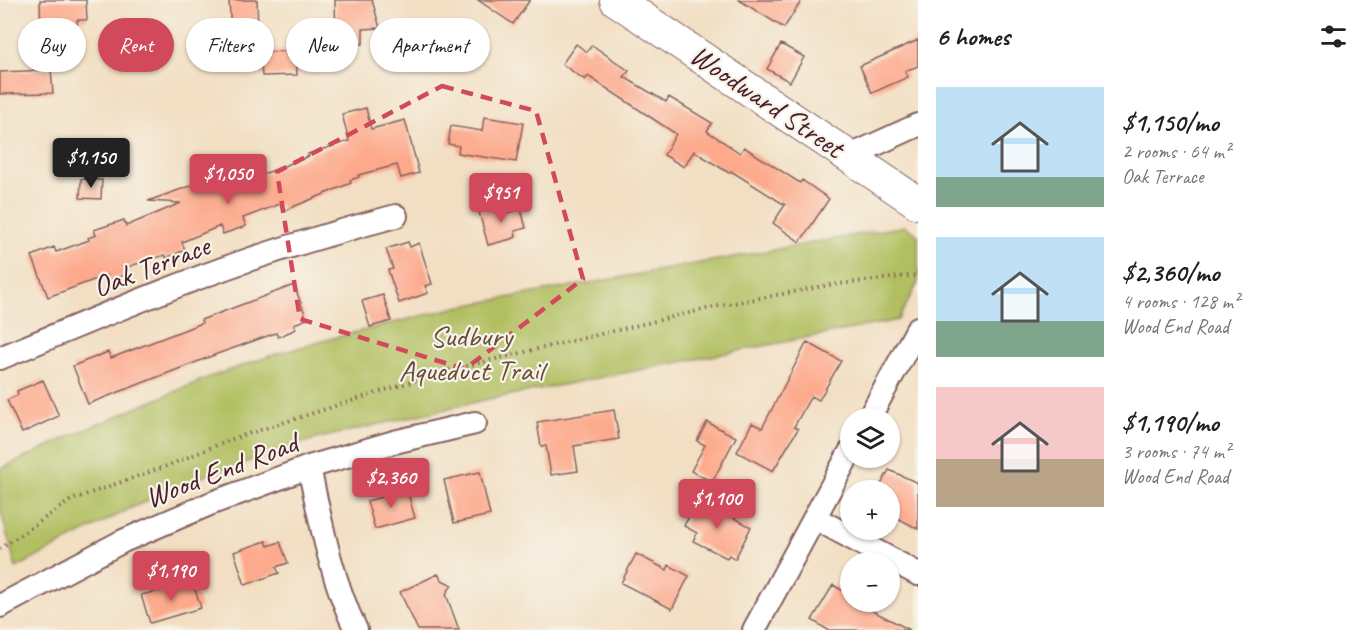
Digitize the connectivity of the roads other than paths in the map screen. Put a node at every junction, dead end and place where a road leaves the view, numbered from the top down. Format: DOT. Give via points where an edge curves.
graph roads {
  1 [pos="616,0"];
  2 [pos="918,125"];
  3 [pos="850,156"];
  4 [pos="918,203"];
  5 [pos="396,216"];
  6 [pos="918,328"];
  7 [pos="0,358"];
  8 [pos="874,408"];
  9 [pos="475,423"];
  10 [pos="309,467"];
  11 [pos="842,468"];
  12 [pos="815,518"];
  13 [pos="918,574"];
  14 [pos="2,597"];
  15 [pos="356,630"];
  16 [pos="754,630"];
  1 -- 3 [label="street, Woodward Street"];
  2 -- 3 [label="street"];
  3 -- 4 [label="street, Woodward Street"];
  5 -- 7 [label="street, Oak Terrace" via="249,260"];
  6 -- 8 [label="street"];
  9 -- 10 [label="street, Wood End Road"];
  10 -- 14 [label="street, Wood End Road" via="212,503"];
  10 -- 15 [label="street" via="331,567"];
  11 -- 12 [label="street"];
  12 -- 13 [label="street"];
  12 -- 16 [label="street"];
}
